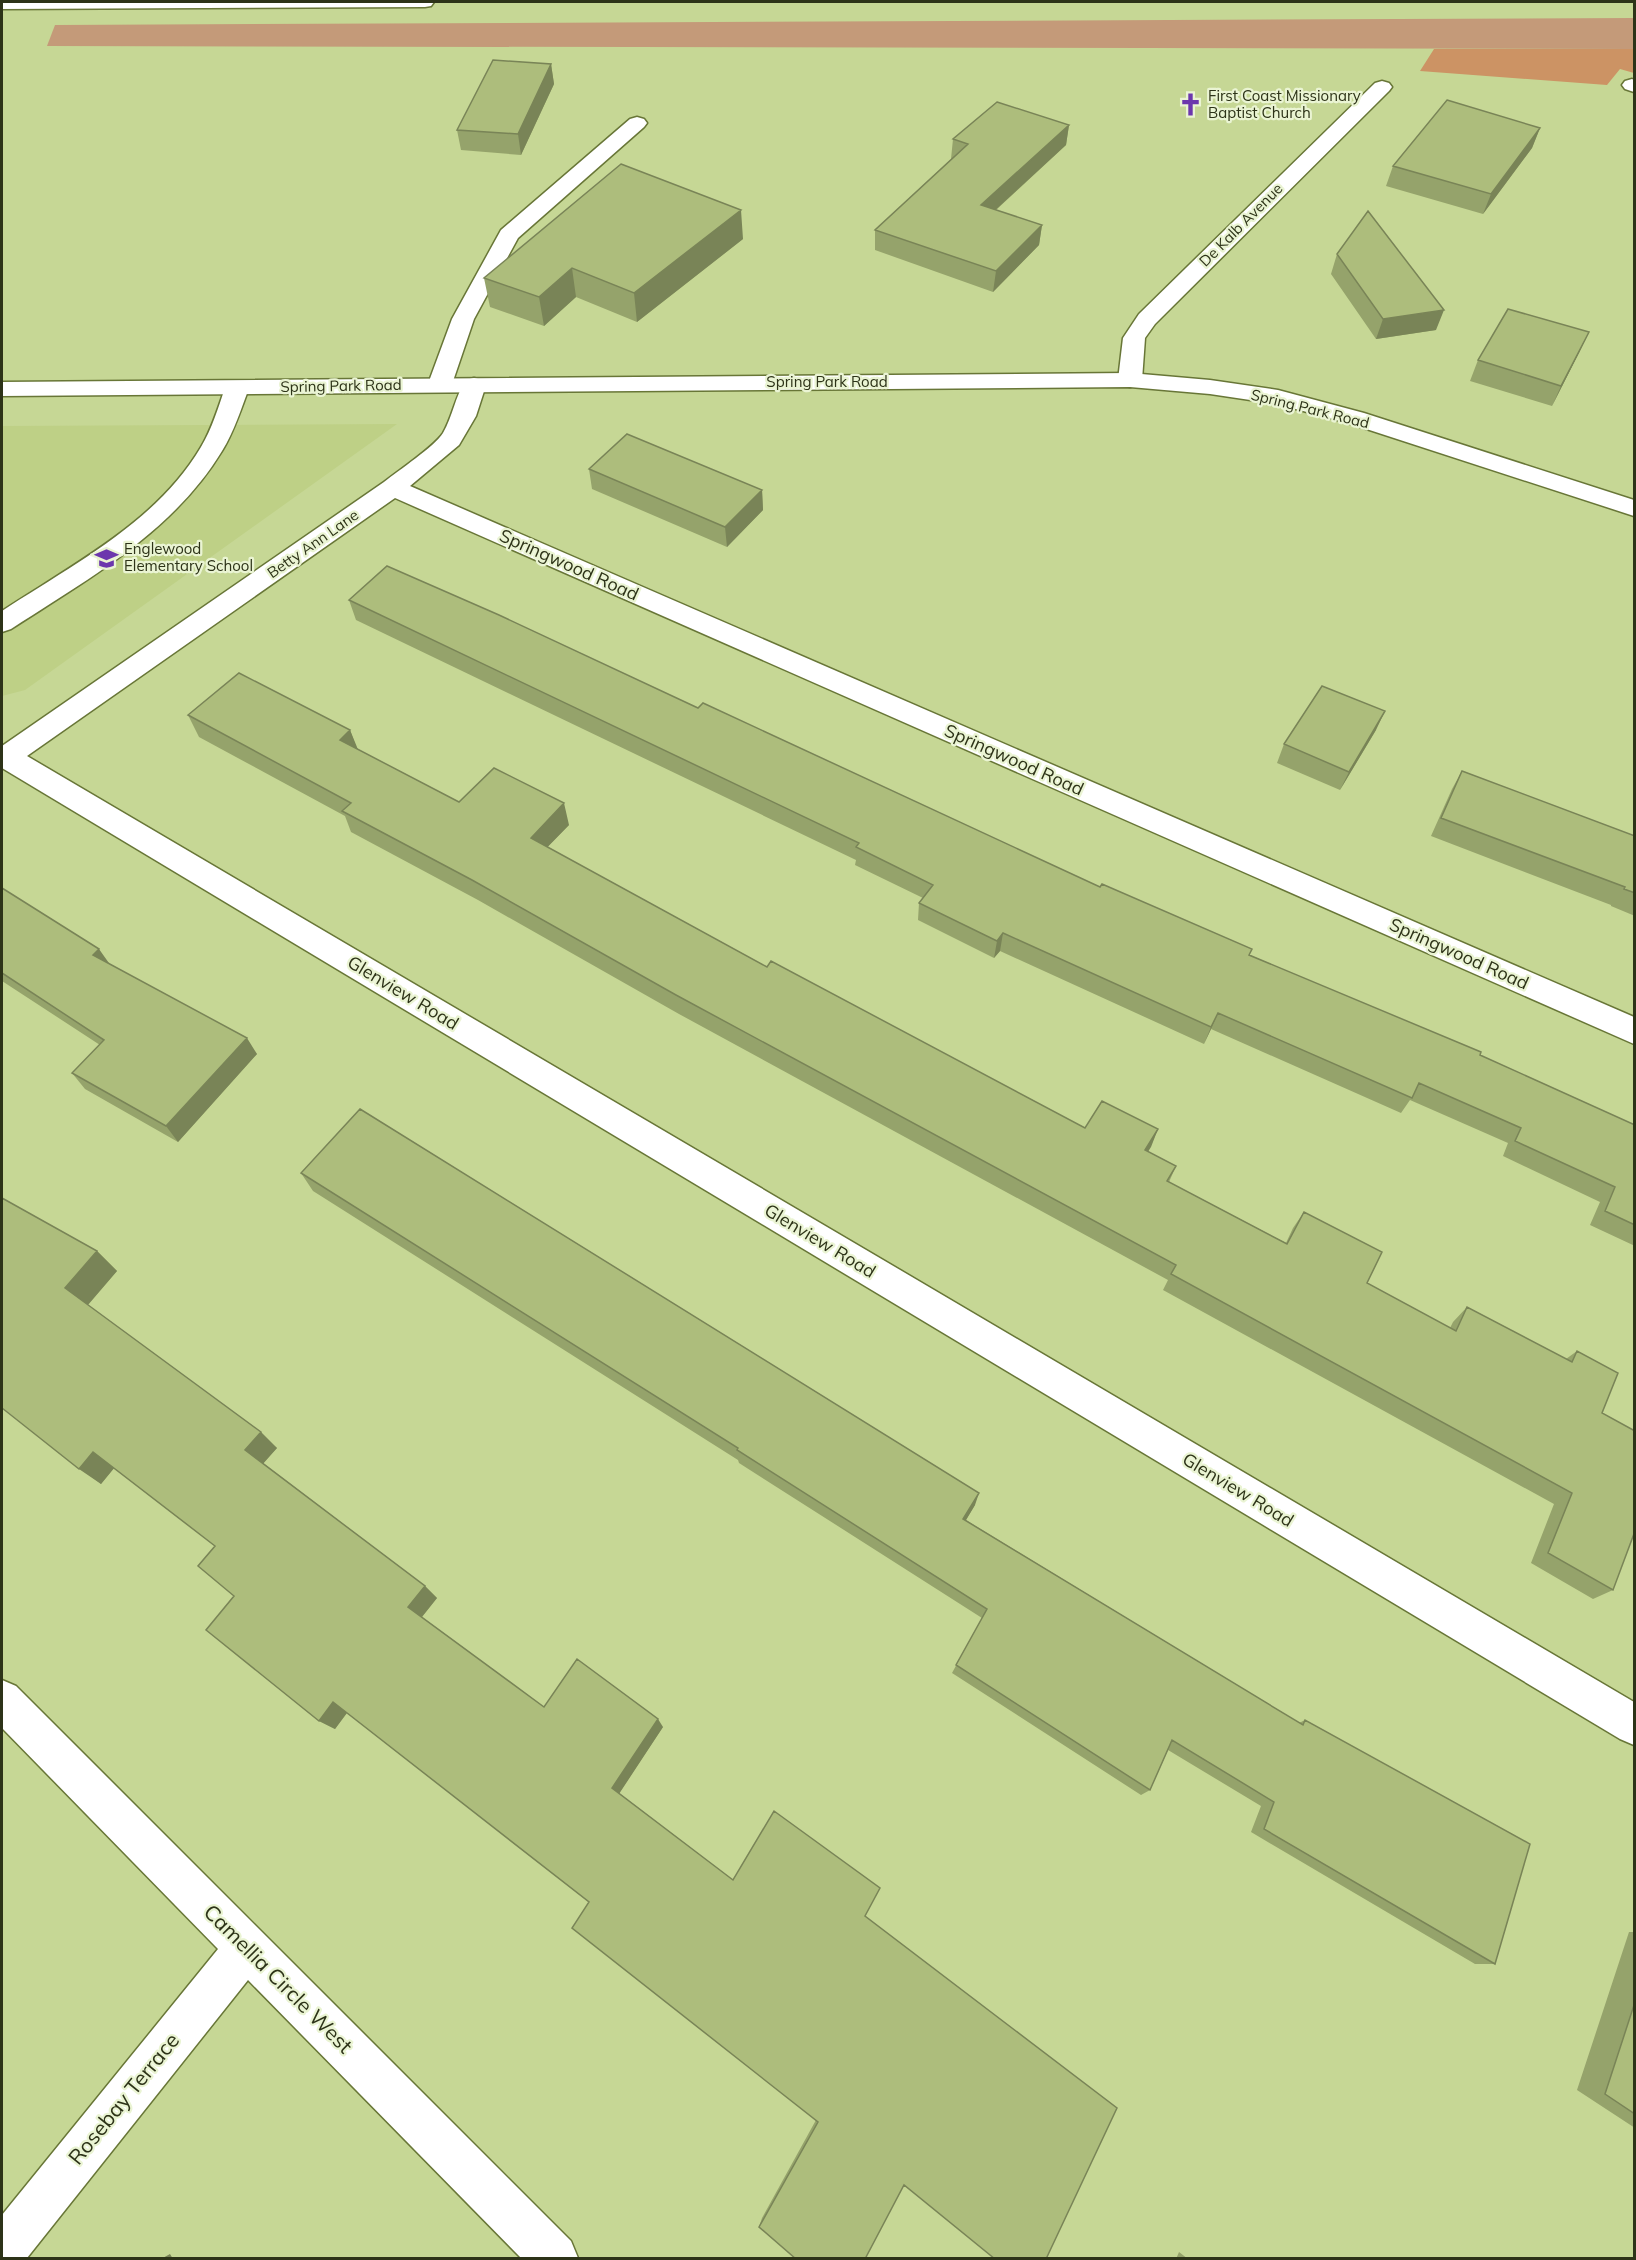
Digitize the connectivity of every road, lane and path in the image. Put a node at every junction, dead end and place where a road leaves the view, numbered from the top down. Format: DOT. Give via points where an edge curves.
graph roads {
  1 [pos="425,2"];
  2 [pos="2,4"];
  3 [pos="1382,87"];
  4 [pos="638,123"];
  5 [pos="1130,380"];
  6 [pos="440,384"];
  7 [pos="474,385"];
  8 [pos="237,388"];
  9 [pos="2,389"];
  10 [pos="393,488"];
  11 [pos="1635,508"];
  12 [pos="2,623"];
  13 [pos="4,757"];
  14 [pos="1635,1031"];
  15 [pos="2,1700"];
  16 [pos="1635,1725"];
  17 [pos="247,1947"];
  18 [pos="2,2252"];
  19 [pos="554,2259"];
  1 -- 2 [label="main road"];
  3 -- 5 [label="main road, De Kalb Avenue" via="1147,319 1134,338"];
  4 -- 6 [label="main road" via="509,235 463,319"];
  5 -- 7 [label="main road, Spring Park Road"];
  5 -- 11 [label="main road, Spring Park Road" via="1278,398 1356,418"];
  6 -- 7 [label="main road, Spring Park Road"];
  6 -- 8 [label="main road, Spring Park Road"];
  7 -- 10 [label="main road, Betty Ann Lane" via="451,440"];
  8 -- 9 [label="main road, Spring Park Road"];
  8 -- 12 [label="main road" via="211,451 178,495 122,544"];
  10 -- 13 [label="main road, Betty Ann Lane"];
  10 -- 14 [label="main road, Springwood Road"];
  13 -- 16 [label="main road, Glenview Road"];
  15 -- 17 [label="main road, Camellia Circle West"];
  17 -- 18 [label="main road, Rosebay Terrace"];
  17 -- 19 [label="main road, Camellia Circle West"];
}
